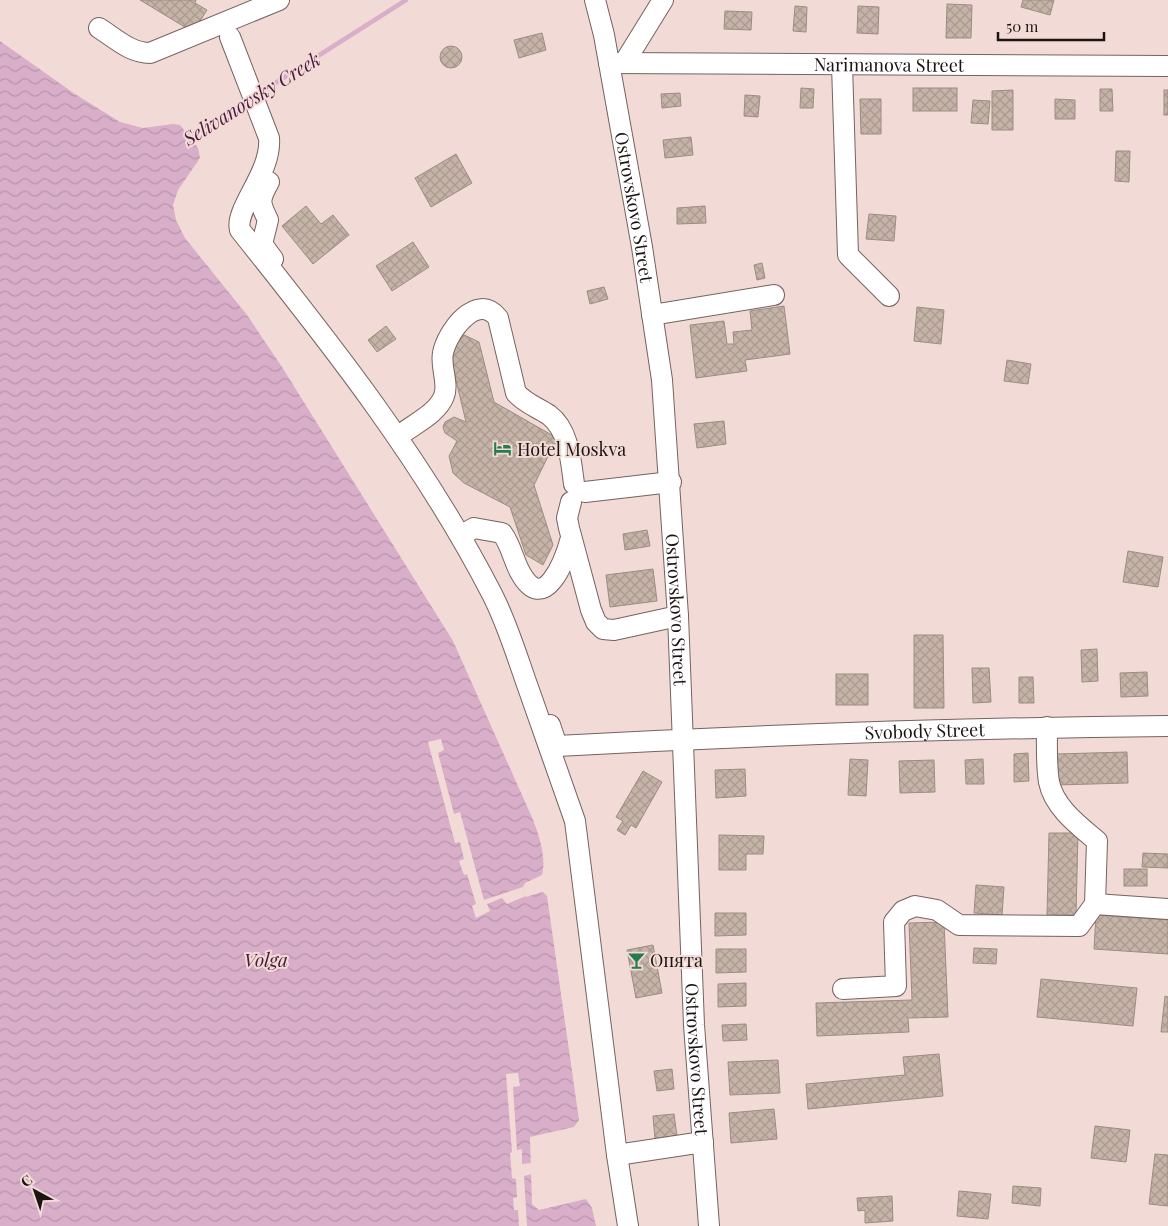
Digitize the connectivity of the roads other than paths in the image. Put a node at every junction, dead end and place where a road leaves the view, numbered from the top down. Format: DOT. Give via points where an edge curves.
graph roads {
  1 [pos="279,0"];
  2 [pos="595,0"];
  3 [pos="663,0"];
  4 [pos="99,28"];
  5 [pos="230,37"];
  6 [pos="616,63"];
  7 [pos="842,64"];
  8 [pos="1168,66"];
  9 [pos="271,179"];
  10 [pos="774,295"];
  11 [pos="889,296"];
  12 [pos="652,315"];
  13 [pos="404,432"];
  14 [pos="671,482"];
  15 [pos="577,493"];
  16 [pos="467,532"];
  17 [pos="571,538"];
  18 [pos="678,616"];
  19 [pos="1168,726"];
  20 [pos="1047,727"];
  21 [pos="681,739"];
  22 [pos="1095,904"];
  23 [pos="1168,909"];
  24 [pos="843,989"];
  25 [pos="703,1142"];
  26 [pos="617,1155"];
  27 [pos="628,1226"];
  28 [pos="710,1226"];
  1 -- 4 [label="street" via="150,53 129,48"];
  2 -- 6 [label="street, Ostrovskovo Street"];
  3 -- 6 [label="street"];
  5 -- 26 [label="street" via="264,125 270,150 266,167 239,219 240,230 384,418 437,498 492,595 515,649 575,821"];
  6 -- 7 [label="street, Narimanova Street"];
  6 -- 12 [label="street, Ostrovskovo Street"];
  7 -- 8 [label="street, Narimanova Street"];
  7 -- 11 [label="street" via="848,255"];
  9 -- 13 [label="street" via="260,204 268,220 262,244"];
  10 -- 12 [label="street"];
  12 -- 14 [label="street, Ostrovskovo Street" via="662,380"];
  13 -- 15 [label="street" via="438,406 445,394 443,352 460,322 476,309 493,312 498,318 516,393 561,428"];
  13 -- 16 [label="street"];
  14 -- 15 [label="street"];
  14 -- 18 [label="street, Ostrovskovo Street"];
  15 -- 17 [label="street" via="567,518"];
  16 -- 17 [label="street" via="474,528 502,534 520,572 528,584 537,588 547,586 555,578"];
  16 -- 21 [label="street, Svobody Street" via="523,645 557,746"];
  17 -- 18 [label="street" via="591,610 603,629 614,630"];
  18 -- 21 [label="street, Ostrovskovo Street"];
  19 -- 20 [label="street, Svobody Street"];
  20 -- 21 [label="street, Svobody Street"];
  20 -- 22 [label="street" via="1049,782 1055,798 1071,819 1097,841"];
  21 -- 25 [label="street, Ostrovskovo Street" via="694,1025"];
  22 -- 23 [label="street"];
  22 -- 24 [label="street" via="1079,926 959,925 937,910 915,906 903,911 894,922 896,986"];
  25 -- 26 [label="street"];
  25 -- 28 [label="street, Ostrovskovo Street"];
  26 -- 27 [label="street"];
}
